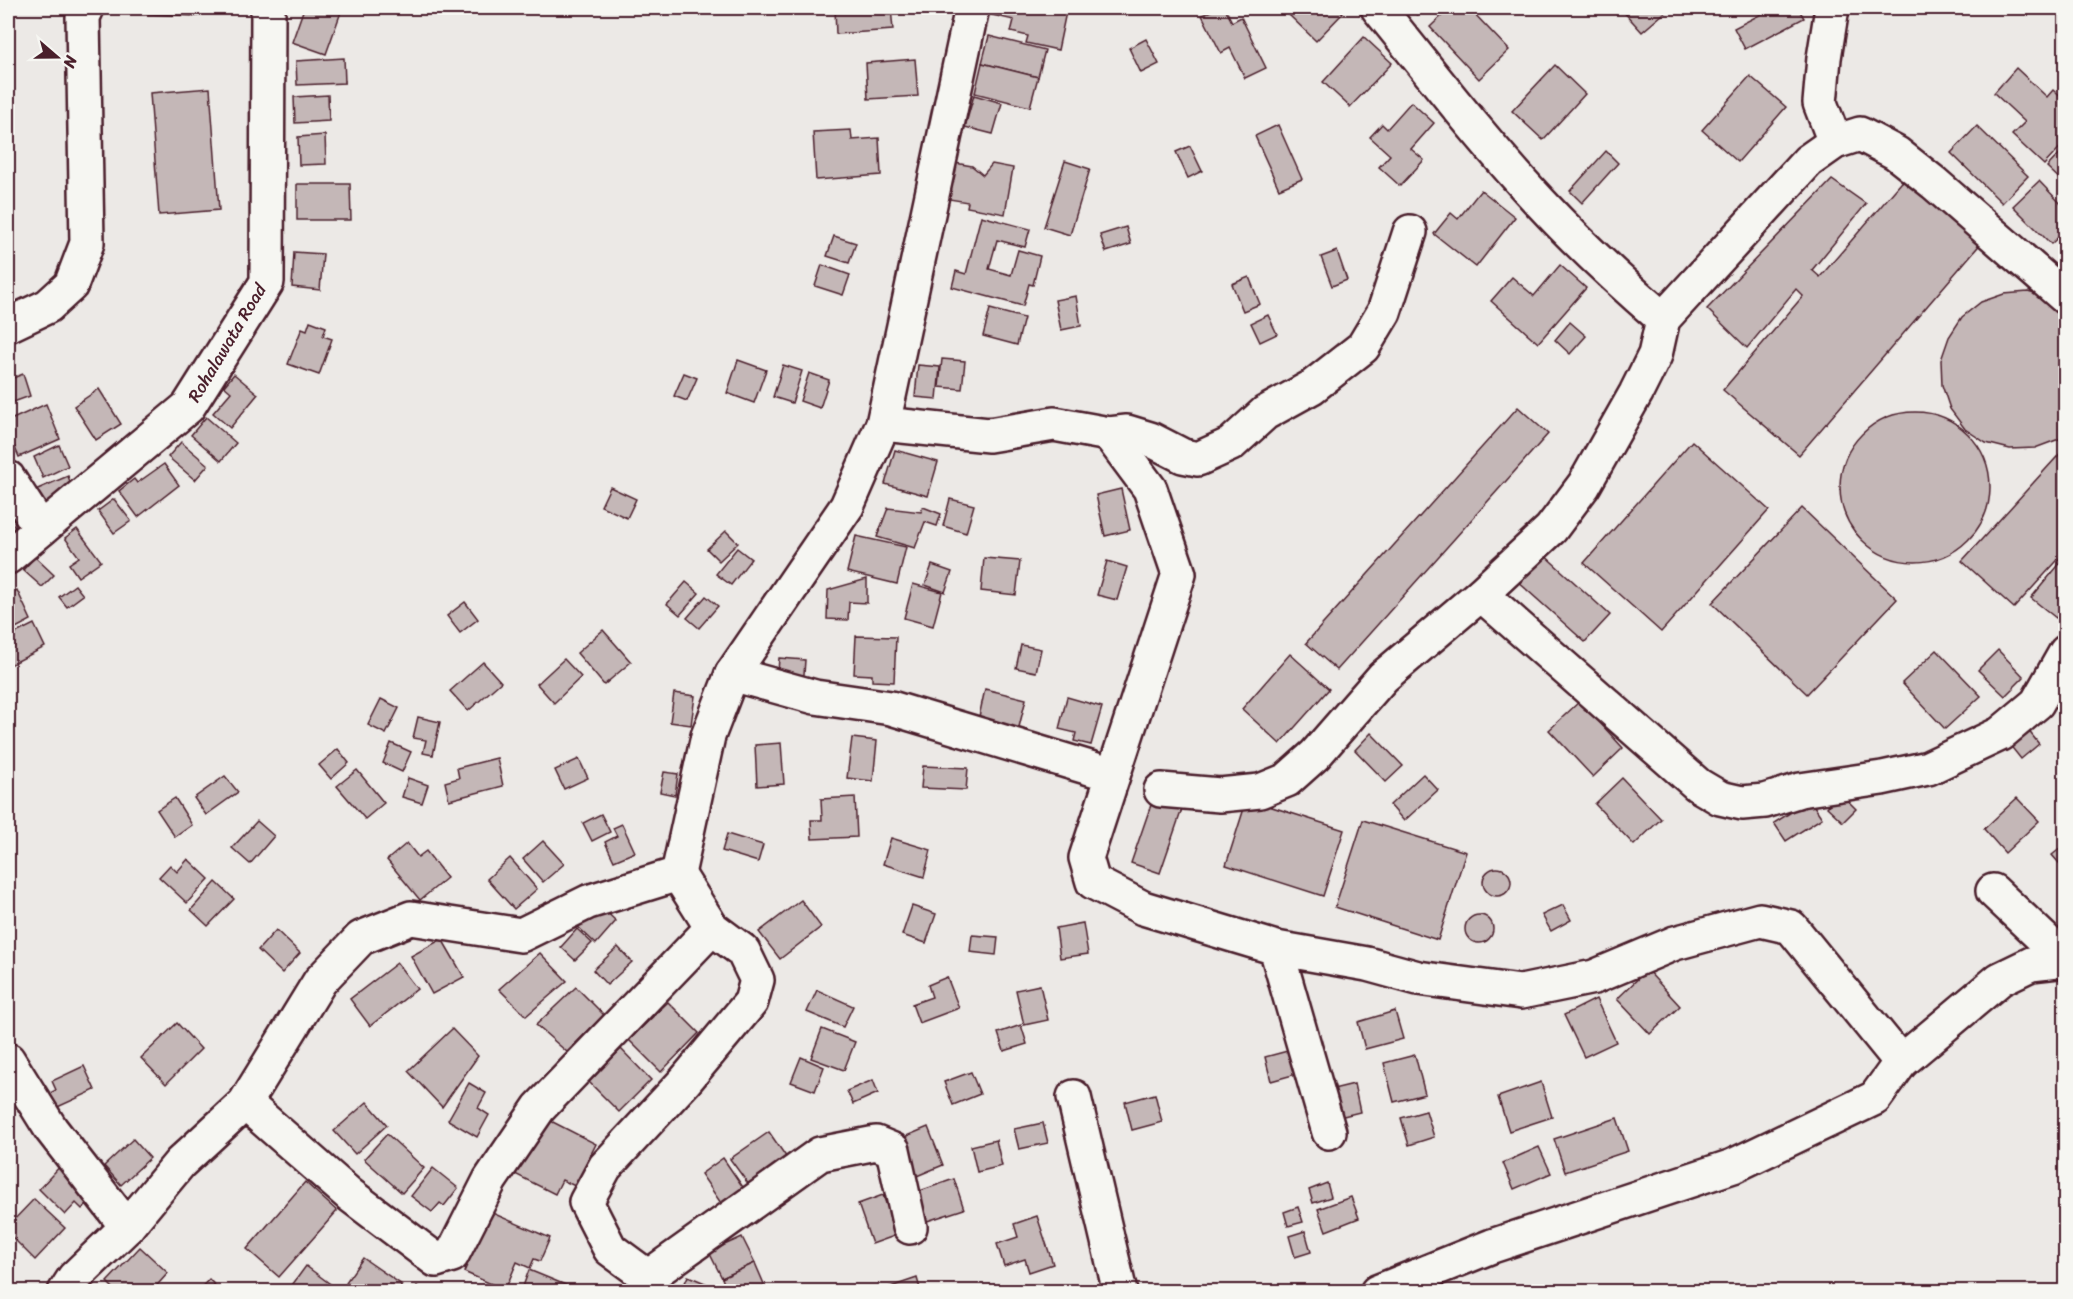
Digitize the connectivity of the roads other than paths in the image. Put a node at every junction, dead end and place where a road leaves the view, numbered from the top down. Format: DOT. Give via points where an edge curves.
graph roads {
  1 [pos="87,8"];
  2 [pos="268,8"];
  3 [pos="972,8"];
  4 [pos="1378,8"];
  5 [pos="1832,8"];
  6 [pos="1835,142"];
  7 [pos="1410,232"];
  8 [pos="2066,298"];
  9 [pos="1662,319"];
  10 [pos="8,325"];
  11 [pos="883,424"];
  12 [pos="1109,434"];
  13 [pos="8,478"];
  14 [pos="41,529"];
  15 [pos="8,557"];
  16 [pos="1481,594"];
  17 [pos="2066,652"];
  18 [pos="732,674"];
  19 [pos="1113,775"];
  20 [pos="1161,790"];
  21 [pos="678,874"];
  22 [pos="1993,891"];
  23 [pos="712,928"];
  24 [pos="1276,948"];
  25 [pos="8,1060"];
  26 [pos="1901,1062"];
  27 [pos="1074,1097"];
  28 [pos="245,1103"];
  29 [pos="1329,1132"];
  30 [pos="127,1227"];
  31 [pos="910,1227"];
  32 [pos="649,1284"];
  33 [pos="76,1287"];
  34 [pos="1120,1292"];
  35 [pos="1377,1292"];
  1 -- 10 [label="street" via="83,17 87,243 71,285 48,306"];
  2 -- 14 [label="street, Rohalawata Road" via="267,282 188,408"];
  3 -- 11 [label="street"];
  4 -- 9 [label="street" via="1540,203"];
  5 -- 6 [label="street" via="1820,103"];
  6 -- 8 [label="street" via="1860,134 1896,153"];
  6 -- 9 [label="street" via="1808,161"];
  7 -- 12 [label="street" via="1384,312 1363,347 1312,387 1265,413 1231,444 1198,459 1127,432"];
  9 -- 16 [label="street" via="1655,355 1584,484 1551,529"];
  11 -- 12 [label="street" via="989,435 1054,424"];
  11 -- 18 [label="street" via="847,506"];
  12 -- 19 [label="street" via="1150,489 1179,574"];
  13 -- 14 [label="street"];
  14 -- 15 [label="street, Rohalawata Road"];
  16 -- 17 [label="street" via="1698,785 1720,798 1742,803 1928,768 2000,734 2037,703"];
  16 -- 20 [label="street" via="1383,677 1315,755 1287,780 1260,791 1220,795"];
  18 -- 19 [label="street" via="814,697 891,708"];
  18 -- 21 [label="street" via="708,736"];
  19 -- 24 [label="street" via="1086,858 1093,882 1143,908"];
  21 -- 23 [label="street"];
  21 -- 28 [label="street" via="588,902 521,935 411,918 361,938 320,981"];
  22 -- 26 [label="street" via="2066,960 2031,964 2000,979"];
  23 -- 28 [label="street" via="539,1108 490,1180 452,1255 436,1260 350,1195"];
  23 -- 32 [label="street" via="743,951 757,980 751,1002 605,1167 586,1202 610,1249"];
  24 -- 26 [label="street" via="1367,964 1418,978 1521,992 1594,977 1675,943 1760,920 1791,927"];
  24 -- 29 [label="street"];
  25 -- 30 [label="street" via="51,1129"];
  26 -- 35 [label="street" via="1875,1098 1733,1166 1492,1246"];
  27 -- 34 [label="street"];
  28 -- 30 [label="street" via="180,1163"];
  30 -- 33 [label="street"];
  31 -- 32 [label="street" via="893,1150 876,1143 820,1154"];
}
